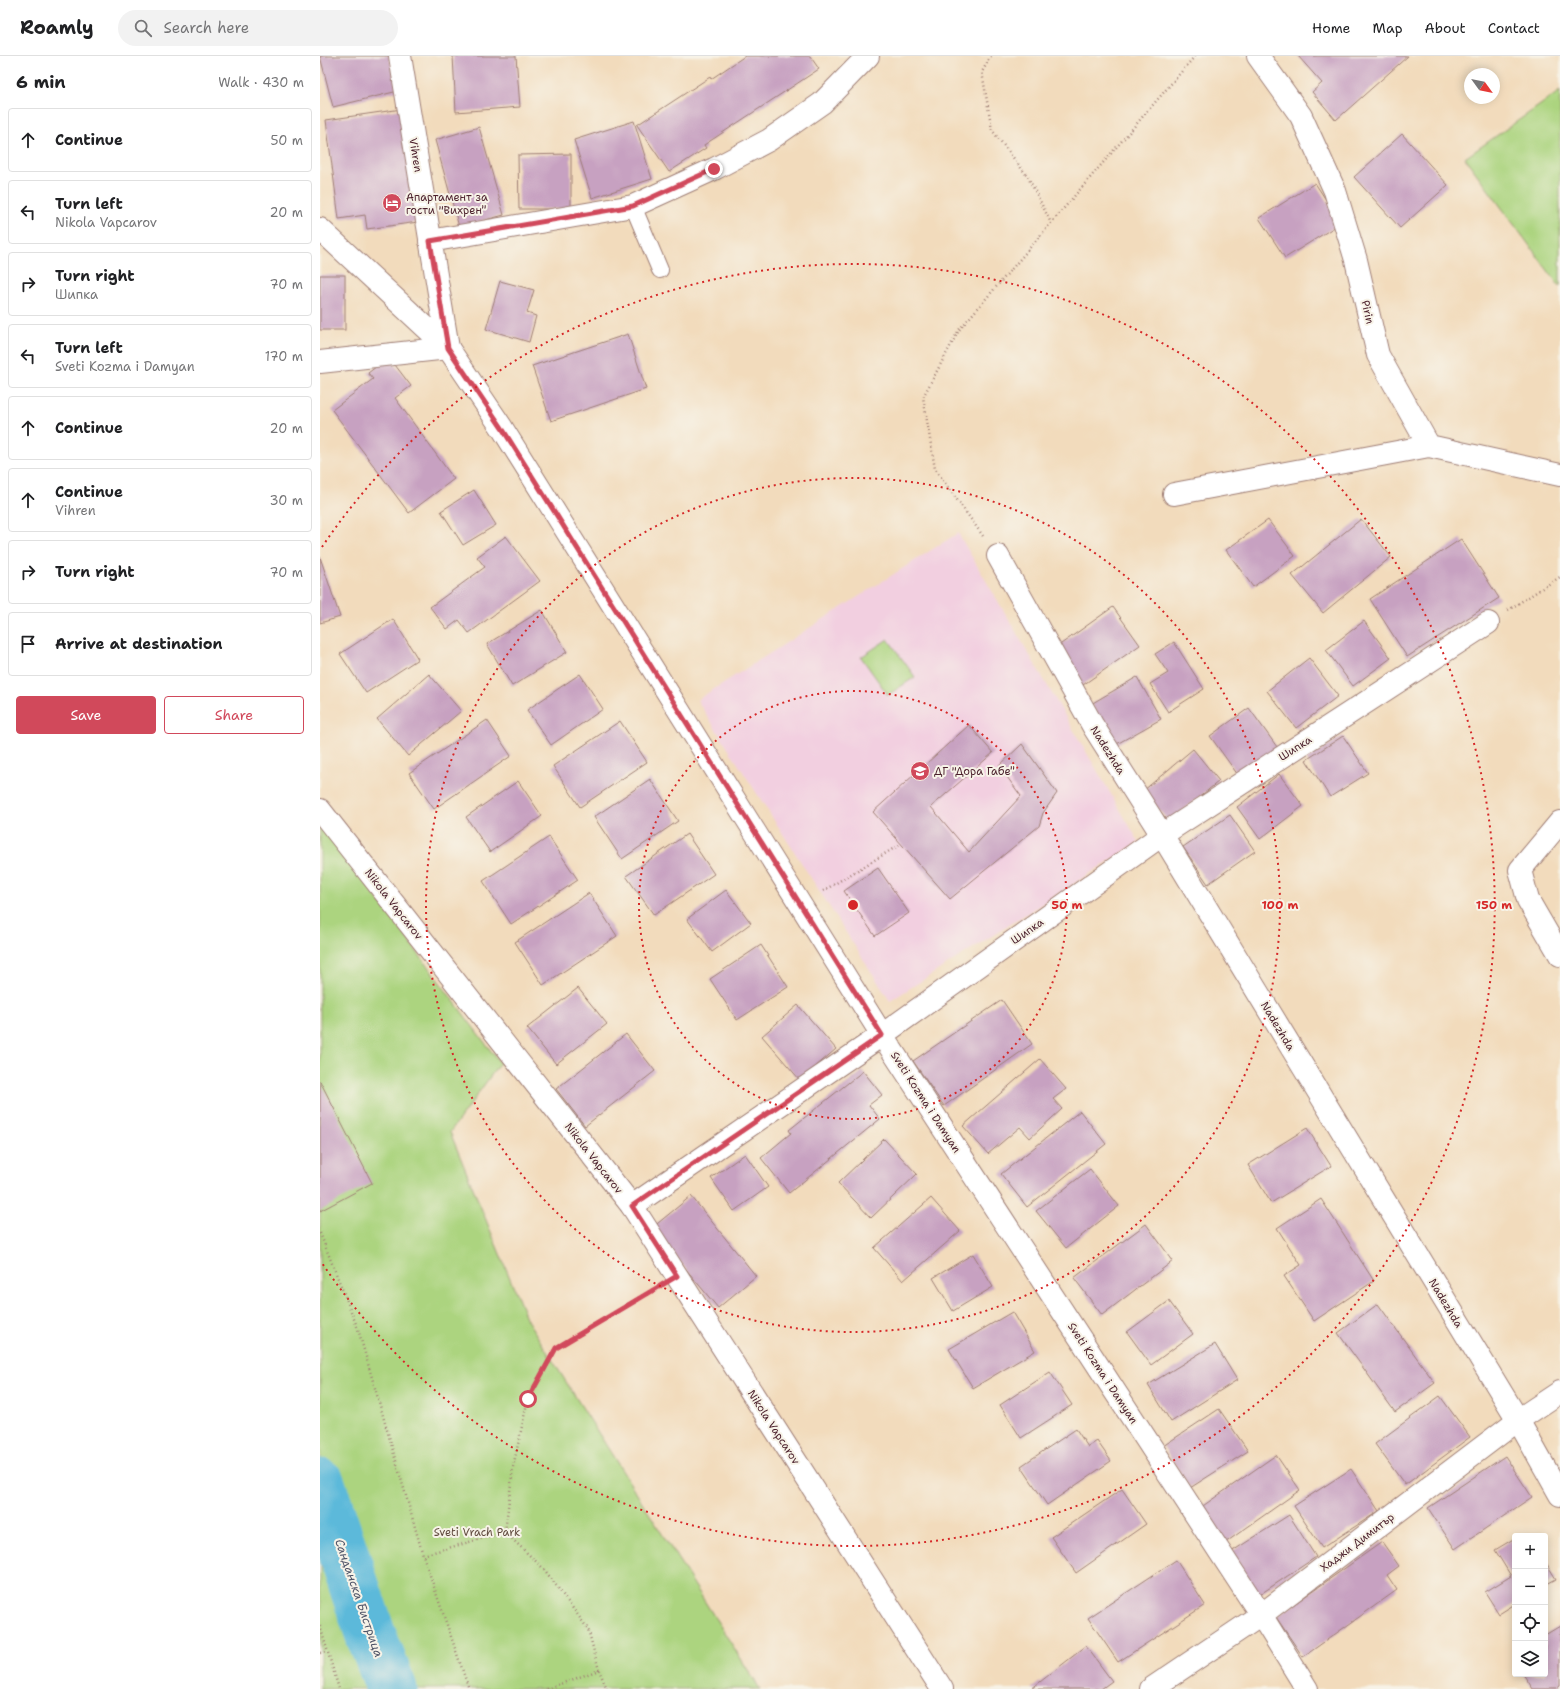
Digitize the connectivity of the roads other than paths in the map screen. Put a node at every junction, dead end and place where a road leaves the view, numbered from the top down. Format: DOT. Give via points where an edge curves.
graph roads {
  1 [pos="400,56"];
  2 [pos="868,56"];
  3 [pos="1258,56"];
  4 [pos="633,206"];
  5 [pos="320,229"];
  6 [pos="430,241"];
  7 [pos="660,270"];
  8 [pos="448,348"];
  9 [pos="320,362"];
  10 [pos="1429,446"];
  11 [pos="1560,475"];
  12 [pos="1174,494"];
  13 [pos="998,556"];
  14 [pos="1488,623"];
  15 [pos="320,810"];
  16 [pos="1560,822"];
  17 [pos="1162,835"];
  18 [pos="1560,955"];
  19 [pos="882,1035"];
  20 [pos="632,1206"];
  21 [pos="1560,1392"];
  22 [pos="1518,1420"];
  23 [pos="1560,1495"];
  24 [pos="1261,1615"];
  25 [pos="942,1689"];
  26 [pos="1151,1689"];
  27 [pos="1307,1689"];
  1 -- 6 [label="street, Vihren"];
  2 -- 4 [label="street" via="822,103 769,140 714,169"];
  3 -- 10 [label="street, Pirin" via="1300,116 1335,191 1356,260 1378,355"];
  4 -- 6 [label="street"];
  4 -- 7 [label="lane"];
  5 -- 8 [label="street"];
  6 -- 8 [label="street, Vihren"];
  8 -- 9 [label="street"];
  8 -- 19 [label="street, Sveti Kozma i Damyan" via="502,428"];
  10 -- 11 [label="street"];
  10 -- 12 [label="street"];
  13 -- 17 [label="street, Nadezhda" via="1093,726"];
  14 -- 17 [label="street, Шипка"];
  15 -- 20 [label="street, Nikola Vapcarov"];
  16 -- 18 [label="street" via="1520,870 1528,900"];
  17 -- 19 [label="street, Шипка"];
  17 -- 22 [label="street, Nadezhda"];
  19 -- 20 [label="street, Шипка"];
  19 -- 24 [label="street, Sveti Kozma i Damyan"];
  20 -- 25 [label="street, Nikola Vapcarov"];
  21 -- 22 [label="street, Хаджи Димитър"];
  22 -- 23 [label="street, Nadezhda"];
  22 -- 24 [label="street, Хаджи Димитър"];
  24 -- 26 [label="street, Хаджи Димитър"];
  24 -- 27 [label="street, Sveti Kozma i Damyan"];
}
